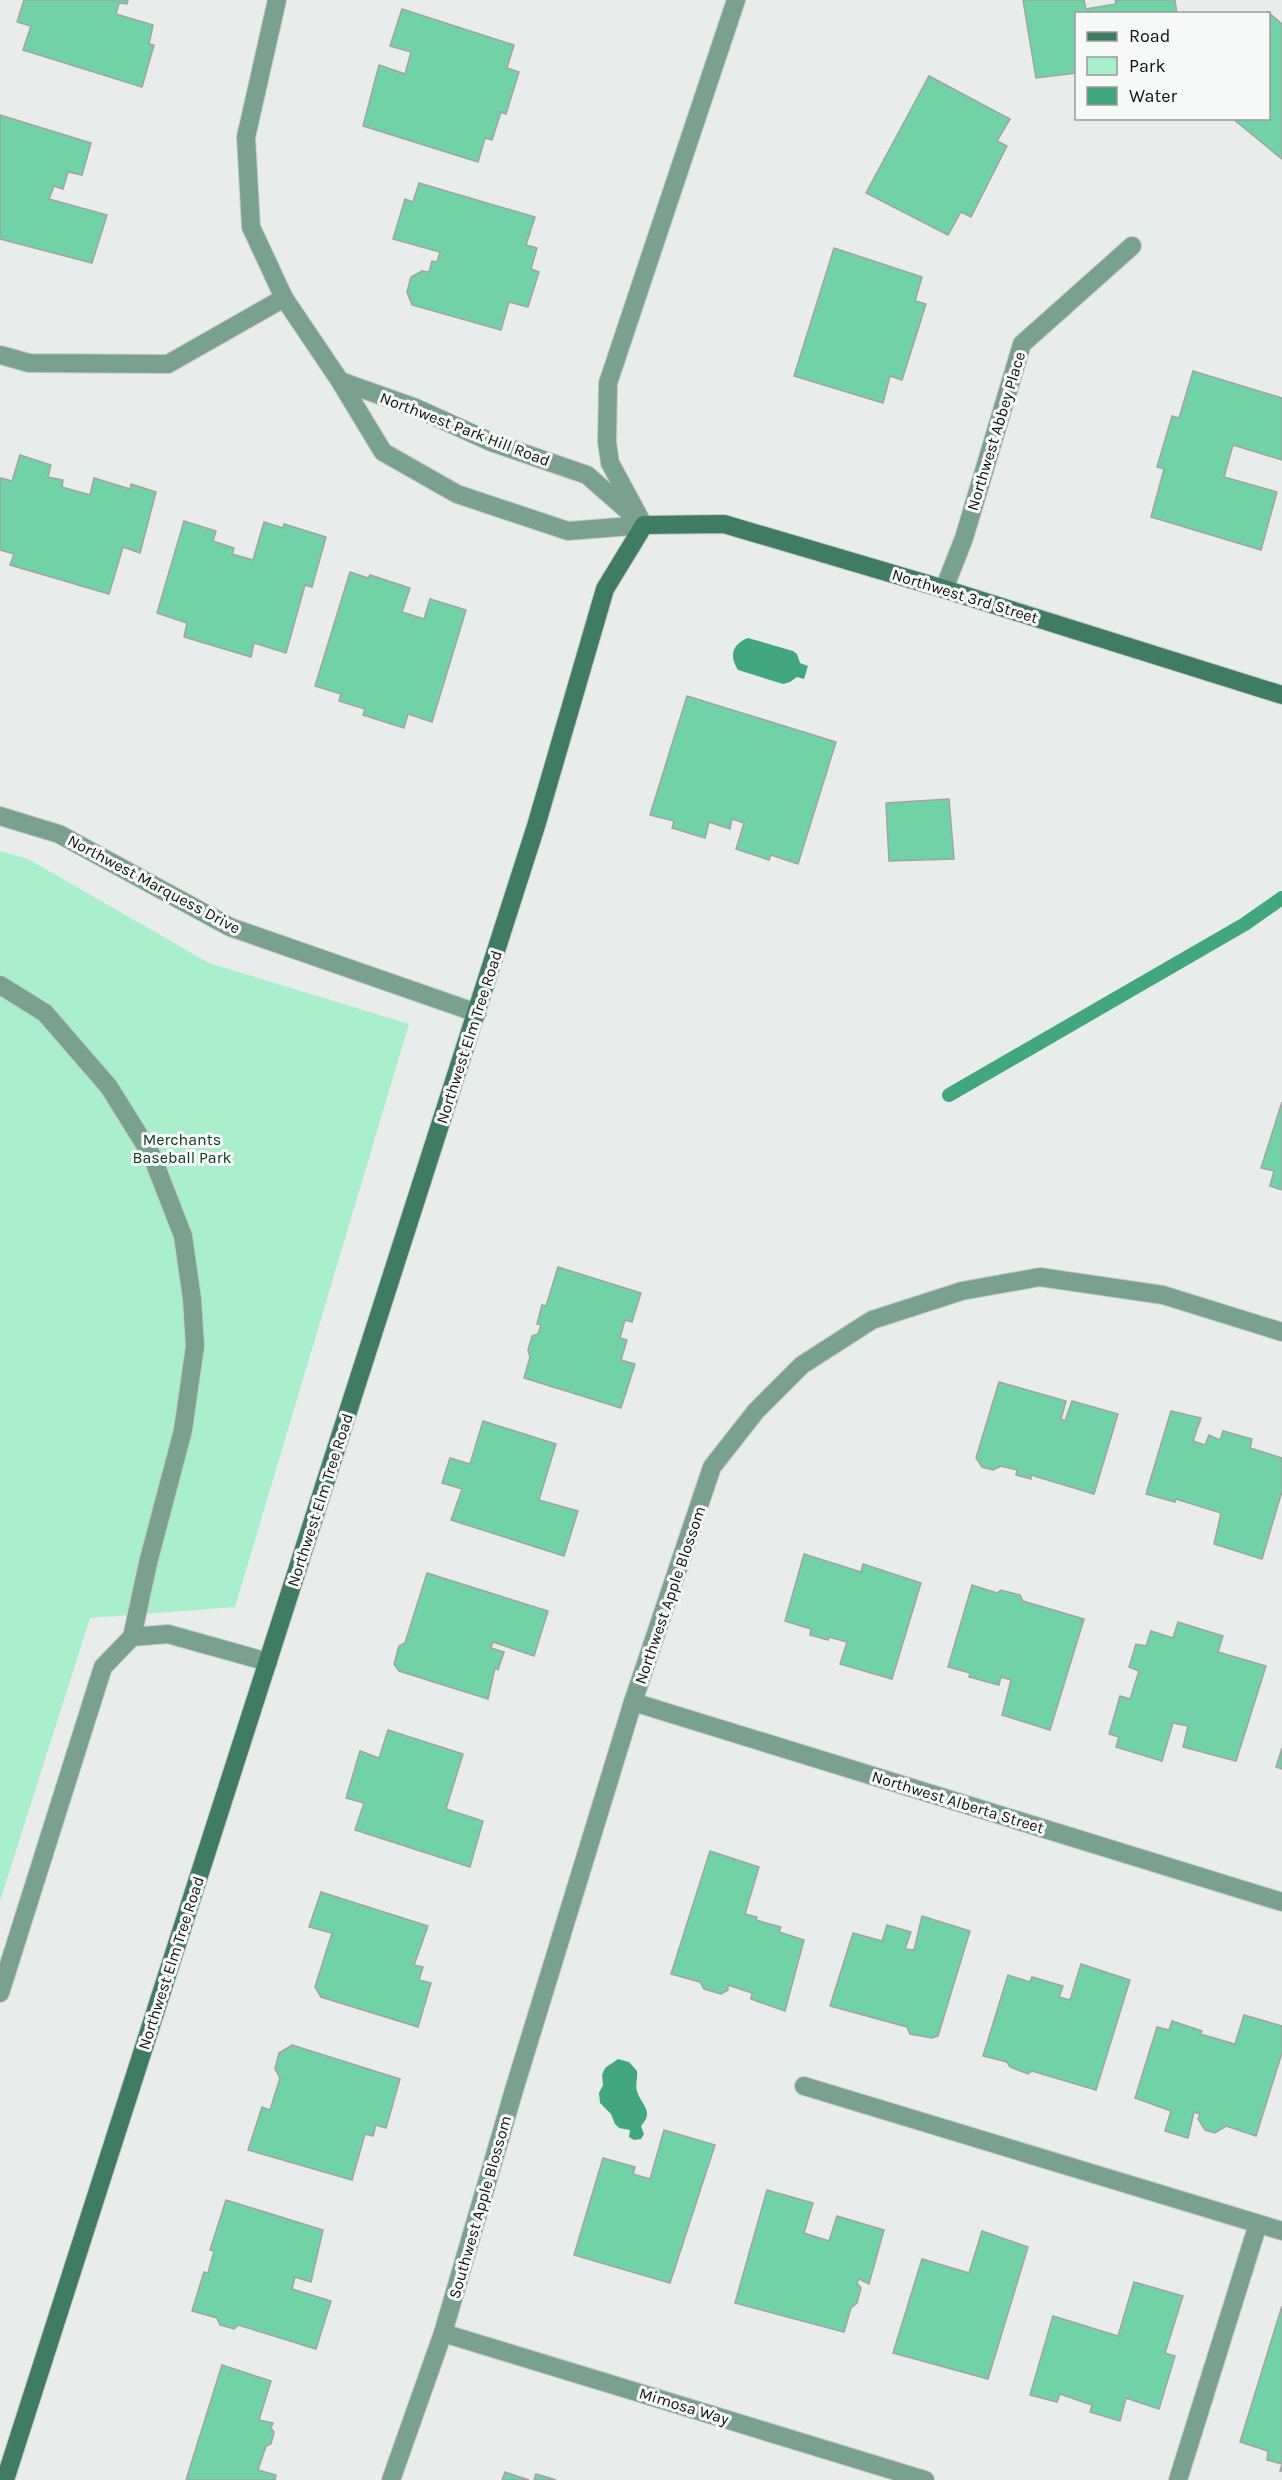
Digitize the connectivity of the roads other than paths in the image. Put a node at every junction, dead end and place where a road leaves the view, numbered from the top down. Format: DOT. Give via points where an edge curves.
graph roads {
  1 [pos="277,0"];
  2 [pos="736,0"];
  3 [pos="1132,246"];
  4 [pos="284,298"];
  5 [pos="0,355"];
  6 [pos="340,381"];
  7 [pos="644,525"];
  8 [pos="944,589"];
  9 [pos="1282,695"];
  10 [pos="0,816"];
  11 [pos="0,985"];
  12 [pos="477,1013"];
  13 [pos="1282,1332"];
  14 [pos="132,1637"];
  15 [pos="268,1662"];
  16 [pos="633,1702"];
  17 [pos="1282,1902"];
  18 [pos="564,1932"];
  19 [pos="0,1993"];
  20 [pos="804,2086"];
  21 [pos="1258,2224"];
  22 [pos="1282,2231"];
  23 [pos="443,2333"];
  24 [pos="5,2480"];
  25 [pos="391,2480"];
  26 [pos="925,2480"];
  27 [pos="1178,2480"];
  1 -- 4 [label="street, Northwest Park Hill Road" via="246,137 251,227"];
  2 -- 7 [label="street" via="608,383 610,463"];
  3 -- 8 [label="street, Northwest Abbey Place" via="1022,344 964,538"];
  4 -- 5 [label="street" via="168,364 29,363"];
  4 -- 6 [label="street, Northwest Park Hill Road"];
  6 -- 7 [label="street, Northwest Park Hill Road" via="416,408 490,442 587,475"];
  6 -- 7 [label="street, Northwest Park Hill Road" via="383,452 457,494 568,531"];
  7 -- 8 [label="street, Northwest 3rd Street" via="724,524"];
  7 -- 12 [label="street, Northwest Elm Tree Road" via="605,589"];
  8 -- 9 [label="street, Northwest 3rd Street"];
  10 -- 12 [label="street, Northwest Marquess Drive" via="59,834 230,927"];
  11 -- 14 [label="street" via="45,1013 109,1087 152,1156 183,1236 195,1346 183,1430"];
  12 -- 15 [label="street, Northwest Elm Tree Road"];
  13 -- 16 [label="street, Northwest Apple Blossom" via="1163,1295 1040,1277 962,1291 872,1320 802,1365 756,1411 712,1467"];
  14 -- 15 [label="street" via="168,1634"];
  14 -- 19 [label="street" via="103,1667"];
  15 -- 24 [label="street, Northwest Elm Tree Road"];
  16 -- 17 [label="street, Northwest Alberta Street"];
  16 -- 18 [label="street, Northwest Apple Blossom"];
  18 -- 23 [label="street, Southwest Apple Blossom"];
  20 -- 21 [label="street"];
  21 -- 22 [label="street"];
  21 -- 27 [label="street"];
  23 -- 25 [label="street, Southwest Apple Blossom"];
  23 -- 26 [label="street, Mimosa Way"];
}
